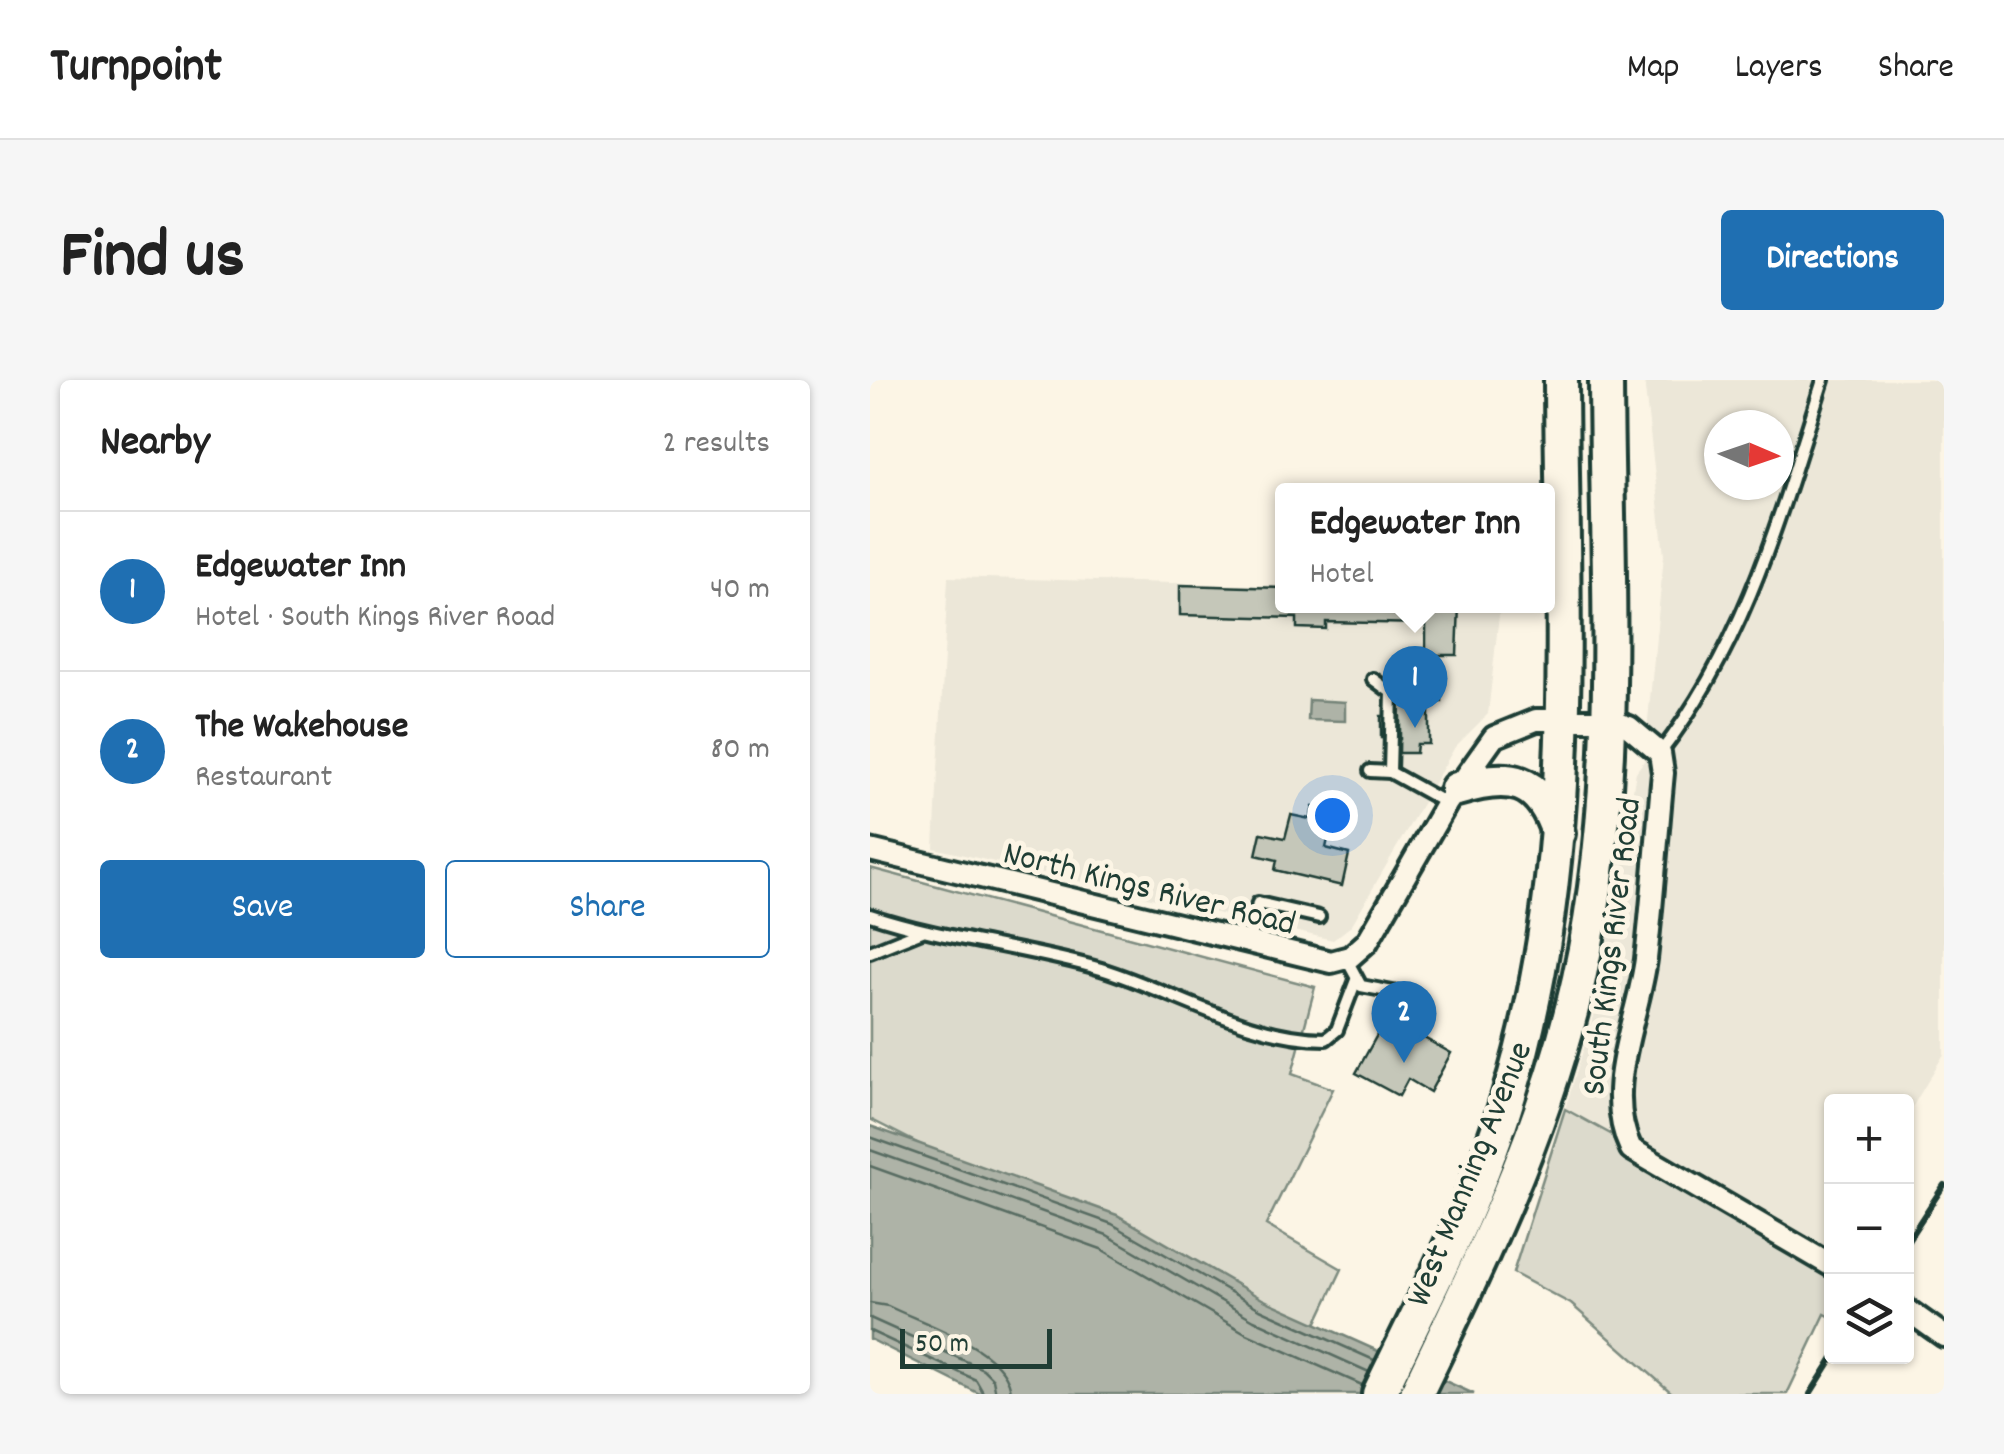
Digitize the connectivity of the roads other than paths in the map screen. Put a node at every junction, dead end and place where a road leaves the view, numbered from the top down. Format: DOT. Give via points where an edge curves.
graph roads {
  1 [pos="1560,380"];
  2 [pos="1606,380"];
  3 [pos="1823,380"];
  4 [pos="1373,678"];
  5 [pos="1563,720"];
  6 [pos="1609,720"];
  7 [pos="1660,753"];
  8 [pos="1370,771"];
  9 [pos="1390,772"];
  10 [pos="1452,796"];
  11 [pos="1559,837"];
  12 [pos="870,850"];
  13 [pos="870,915"];
  14 [pos="1319,917"];
  15 [pos="923,930"];
  16 [pos="1250,945"];
  17 [pos="870,952"];
  18 [pos="1346,958"];
  19 [pos="1356,980"];
  20 [pos="1398,994"];
  21 [pos="1824,1261"];
  22 [pos="1914,1315"];
  23 [pos="1944,1336"];
  24 [pos="1380,1394"];
  25 [pos="1416,1394"];
  1 -- 5 [label="main road, West Manning Avenue"];
  2 -- 6 [label="main road, West Manning Avenue"];
  3 -- 7 [label="lane" via="1758,584 1715,676"];
  4 -- 9 [label="lane" via="1392,694"];
  5 -- 6 [label="street"];
  5 -- 10 [label="street" via="1528,722 1494,736"];
  5 -- 11 [label="main road, West Manning Avenue"];
  6 -- 7 [label="street, South Kings River Road"];
  6 -- 25 [label="main road, West Manning Avenue" via="1595,882 1573,1003 1544,1106"];
  7 -- 21 [label="street, South Kings River Road" via="1645,963 1623,1060 1620,1126 1630,1148"];
  8 -- 9 [label="lane"];
  9 -- 10 [label="lane"];
  10 -- 11 [label="main road" via="1496,779 1520,783 1547,807"];
  10 -- 18 [label="street" via="1367,942"];
  11 -- 24 [label="main road, West Manning Avenue" via="1547,934 1509,1096"];
  12 -- 16 [label="street, North Kings River Road"];
  13 -- 15 [label="lane"];
  14 -- 16 [label="lane" via="1258,903"];
  15 -- 17 [label="lane"];
  15 -- 19 [label="lane" via="1058,957 1317,1040 1337,1030"];
  16 -- 18 [label="street, North Kings River Road" via="1321,961"];
  18 -- 19 [label="lane"];
  19 -- 20 [label="lane"];
  22 -- 23 [label="street"];
}
